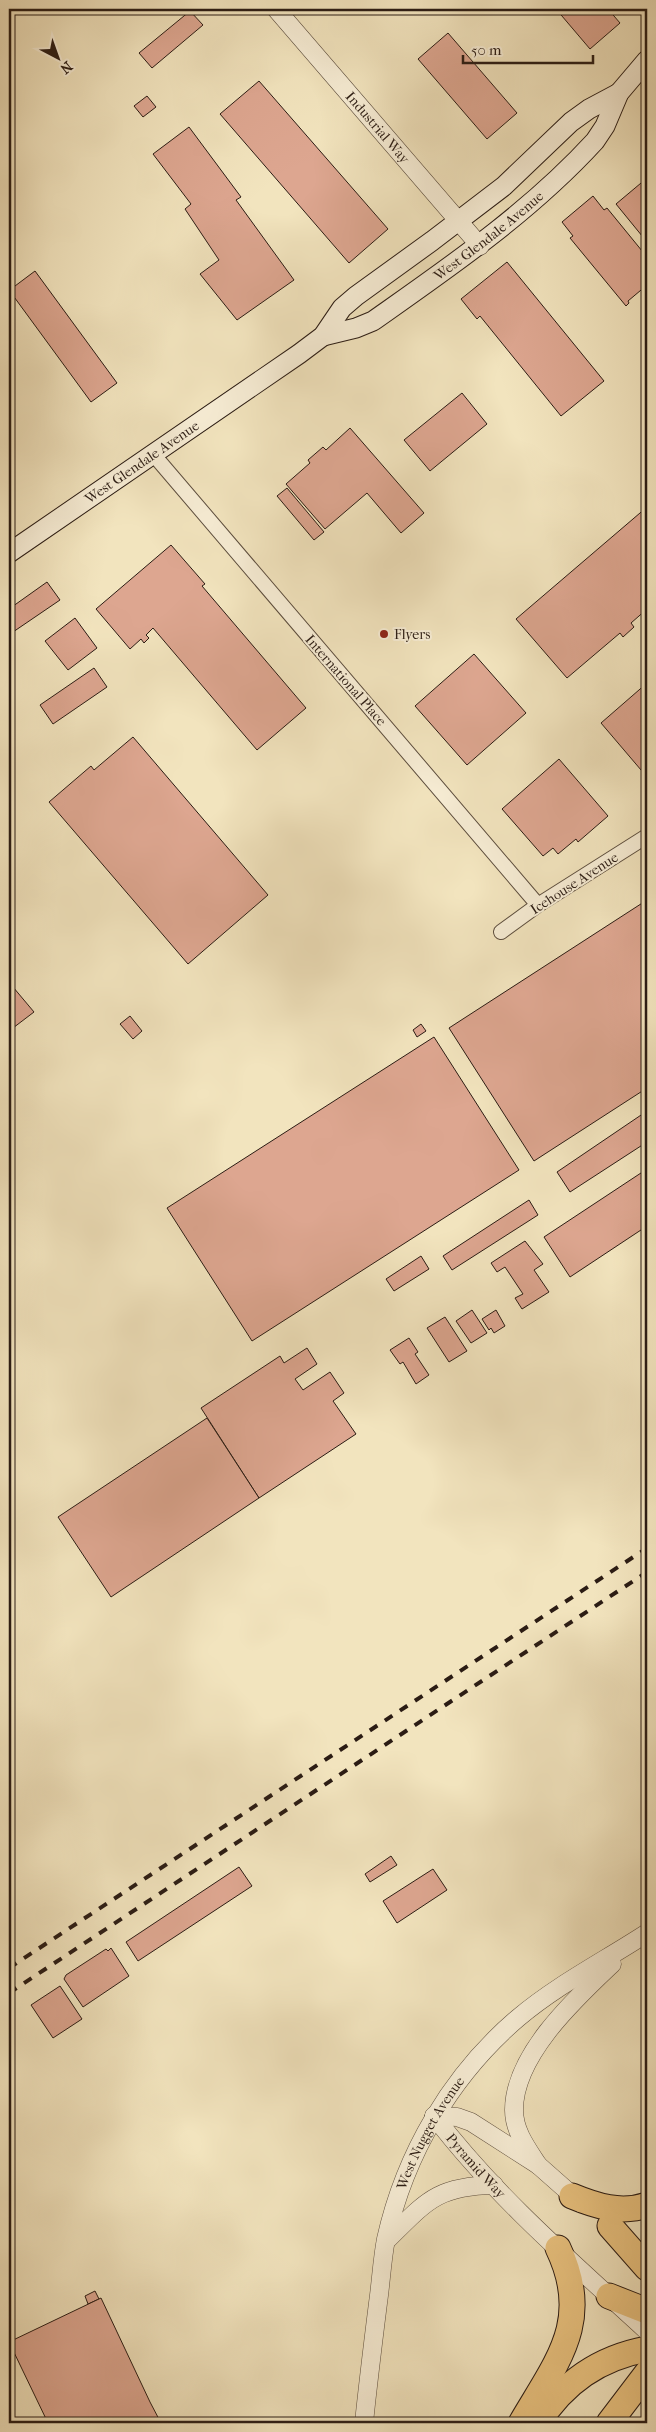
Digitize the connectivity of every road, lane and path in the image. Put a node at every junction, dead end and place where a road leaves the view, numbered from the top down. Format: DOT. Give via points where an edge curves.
graph roads {
  1 [pos="276,9"];
  2 [pos="647,60"];
  3 [pos="619,93"];
  4 [pos="459,221"];
  5 [pos="480,246"];
  6 [pos="323,336"];
  7 [pos="153,454"];
  8 [pos="9,552"];
  9 [pos="647,836"];
  10 [pos="538,905"];
  11 [pos="501,932"];
  12 [pos="644,1935"];
  13 [pos="434,2116"];
  14 [pos="538,2166"];
  15 [pos="494,2185"];
  16 [pos="572,2196"];
  17 [pos="647,2205"];
  18 [pos="610,2226"];
  19 [pos="386,2240"];
  20 [pos="558,2248"];
  21 [pos="647,2261"];
  22 [pos="647,2268"];
  23 [pos="609,2296"];
  24 [pos="647,2311"];
  25 [pos="647,2331"];
  26 [pos="647,2349"];
  27 [pos="647,2373"];
  28 [pos="616,2414"];
  29 [pos="364,2423"];
  30 [pos="521,2423"];
  31 [pos="538,2423"];
  1 -- 4 [label="street, Industrial Way"];
  2 -- 3 [label="main road, West Glendale Avenue"];
  3 -- 4 [label="main road, West Glendale Avenue" via="571,122 504,186"];
  3 -- 5 [label="main road, West Glendale Avenue" via="595,141 547,189"];
  4 -- 5 [label="street, Industrial Way"];
  4 -- 6 [label="main road, West Glendale Avenue" via="356,296 342,308"];
  5 -- 6 [label="main road, West Glendale Avenue" via="373,321"];
  6 -- 7 [label="main road, West Glendale Avenue"];
  7 -- 8 [label="main road, West Glendale Avenue"];
  7 -- 10 [label="street, International Place"];
  9 -- 10 [label="street, Icehouse Avenue"];
  10 -- 11 [label="street, Icehouse Avenue"];
  12 -- 13 [label="street, West Nugget Avenue" via="519,2017 486,2047"];
  12 -- 14 [label="street" via="569,2004 532,2056 521,2080 514,2110 521,2139"];
  13 -- 14 [label="street, Pyramid Way" via="457,2116 471,2122"];
  13 -- 15 [label="street, Pyramid Way" via="460,2150"];
  13 -- 19 [label="street, West Nugget Avenue" via="407,2174"];
  14 -- 16 [label="street, Pyramid Way"];
  15 -- 19 [label="street" via="456,2188 438,2195"];
  15 -- 20 [label="street, Pyramid Way"];
  16 -- 17 [label="highway" via="596,2206 616,2209"];
  16 -- 18 [label="street, Pyramid Way"];
  18 -- 21 [label="street, Pyramid Way"];
  18 -- 22 [label="highway"];
  19 -- 29 [label="street, West Nugget Avenue"];
  20 -- 23 [label="street, Pyramid Way"];
  20 -- 30 [label="highway" via="572,2288 572,2321 562,2353"];
  23 -- 24 [label="highway"];
  23 -- 25 [label="street, Pyramid Way"];
  26 -- 31 [label="highway" via="617,2357 583,2374 561,2392"];
  27 -- 28 [label="highway"];
}
